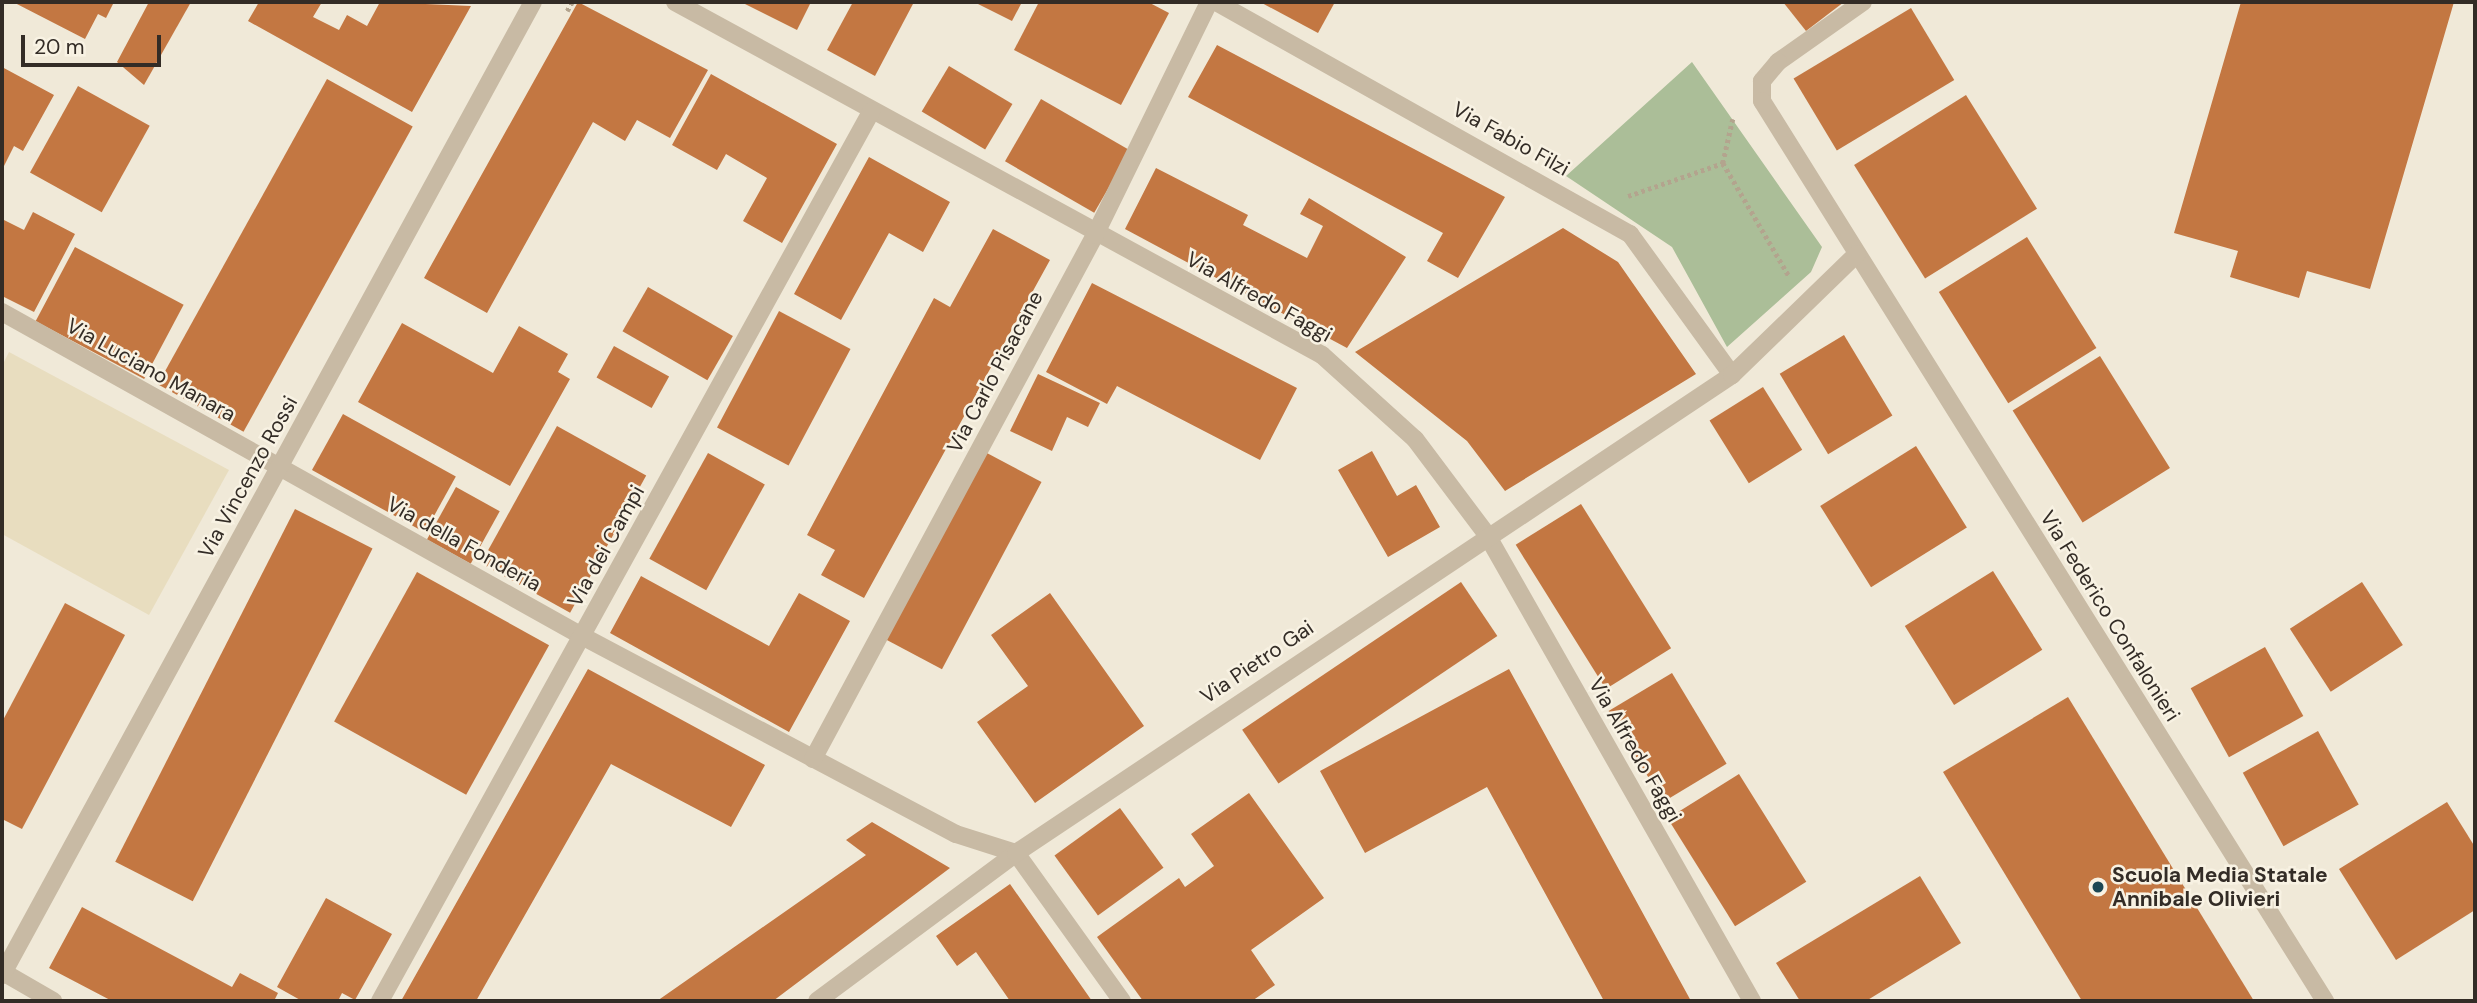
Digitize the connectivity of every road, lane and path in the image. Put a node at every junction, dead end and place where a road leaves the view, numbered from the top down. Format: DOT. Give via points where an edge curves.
graph roads {
  1 [pos="533,2"];
  2 [pos="675,2"];
  3 [pos="1209,2"];
  4 [pos="1216,2"];
  5 [pos="1863,2"];
  6 [pos="871,112"];
  7 [pos="1732,119"];
  8 [pos="1723,163"];
  9 [pos="1590,209"];
  10 [pos="1095,235"];
  11 [pos="1857,254"];
  12 [pos="1807,307"];
  13 [pos="2,312"];
  14 [pos="1732,375"];
  15 [pos="279,467"];
  16 [pos="1487,535"];
  17 [pos="582,636"];
  18 [pos="813,759"];
  19 [pos="1016,853"];
  20 [pos="3,973"];
  21 [pos="53,1001"];
  22 [pos="380,1001"];
  23 [pos="817,1001"];
  24 [pos="1122,1001"];
  25 [pos="1752,1001"];
  26 [pos="2325,1001"];
  1 -- 15 [label="street, Via Vincenzo Rossi"];
  2 -- 6 [label="street, Via Alfredo Faggi"];
  3 -- 10 [label="street, Via Carlo Pisacane"];
  4 -- 9 [label="street, Via Fabio Filzi"];
  5 -- 11 [label="street, Via Federico Confalonieri" via="1778,62 1762,81 1762,101"];
  6 -- 10 [label="street, Via Alfredo Faggi"];
  6 -- 17 [label="street, Via dei Campi"];
  7 -- 8 [label="path"];
  8 -- 9 [label="path"];
  8 -- 12 [label="path"];
  9 -- 14 [label="street, Via Fabio Filzi" via="1630,234"];
  10 -- 16 [label="street, Via Alfredo Faggi" via="1322,355 1415,439"];
  10 -- 18 [label="street, Via Carlo Pisacane"];
  11 -- 12 [label="street, Via Pietro Gai"];
  11 -- 26 [label="street, Via Federico Confalonieri"];
  12 -- 14 [label="street, Via Pietro Gai"];
  13 -- 15 [label="street, Via Luciano Manara"];
  14 -- 16 [label="street, Via Pietro Gai"];
  15 -- 17 [label="street, Via della Fonderia"];
  15 -- 20 [label="street, Via Vincenzo Rossi"];
  16 -- 19 [label="street, Via Pietro Gai"];
  16 -- 25 [label="street, Via Alfredo Faggi"];
  17 -- 18 [label="street, Via della Fonderia"];
  17 -- 22 [label="street, Via dei Campi"];
  18 -- 19 [label="street, Via della Fonderia" via="956,834"];
  19 -- 23 [label="street, Via Pietro Gai"];
  19 -- 24 [label="street"];
  20 -- 21 [label="street"];
}
